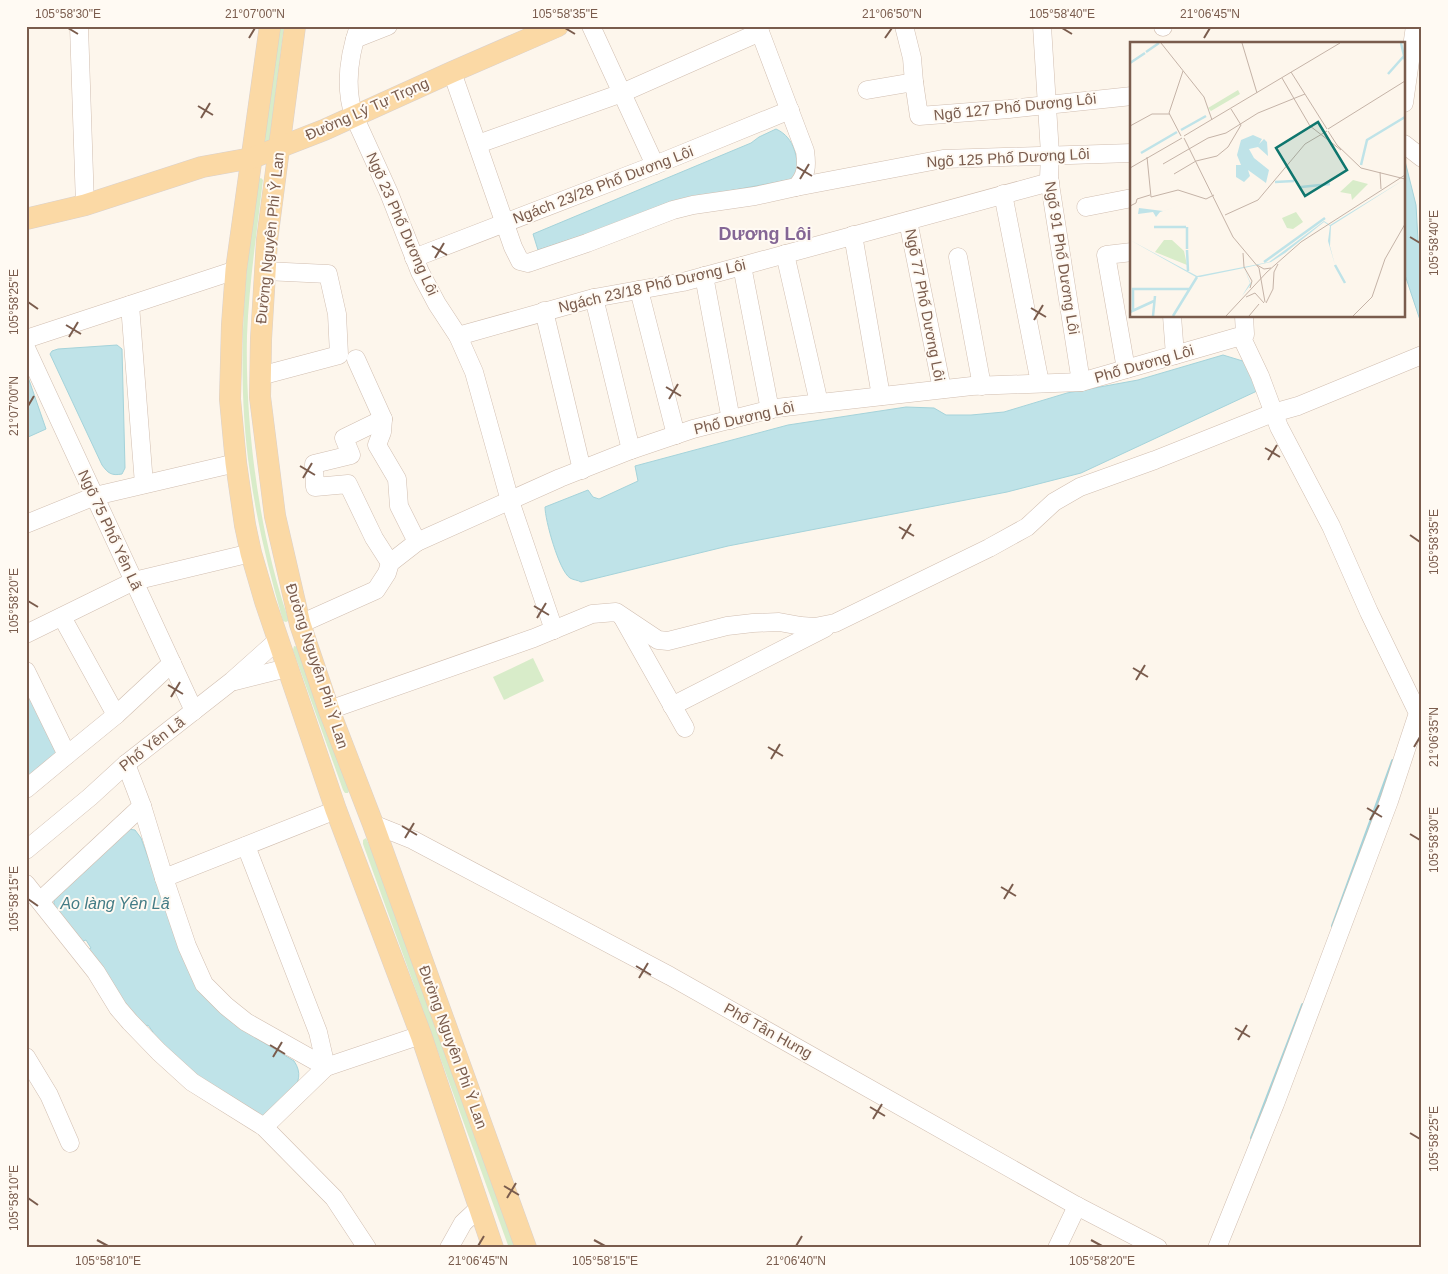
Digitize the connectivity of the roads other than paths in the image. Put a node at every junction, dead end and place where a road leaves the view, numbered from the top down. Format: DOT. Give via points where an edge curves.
graph roads {
  1 [pos="79,26"];
  2 [pos="270,26"];
  3 [pos="295,26"];
  4 [pos="388,26"];
  5 [pos="558,26"];
  6 [pos="591,26"];
  7 [pos="904,26"];
  8 [pos="1042,26"];
  9 [pos="1415,26"];
  10 [pos="758,29"];
  11 [pos="357,33"];
  12 [pos="452,72"];
  13 [pos="914,82"];
  14 [pos="1406,89"];
  15 [pos="867,90"];
  16 [pos="622,93"];
  17 [pos="1130,96"];
  18 [pos="1048,104"];
  19 [pos="790,110"];
  20 [pos="354,116"];
  21 [pos="478,144"];
  22 [pos="1406,146"];
  23 [pos="280,147"];
  24 [pos="1130,152"];
  25 [pos="1050,154"];
  26 [pos="252,158"];
  27 [pos="1422,158"];
  28 [pos="655,165"];
  29 [pos="1050,182"];
  30 [pos="796,187"];
  31 [pos="1003,194"];
  32 [pos="1130,198"];
  33 [pos="85,205"];
  34 [pos="1086,206"];
  35 [pos="26,219"];
  36 [pos="908,221"];
  37 [pos="505,223"];
  38 [pos="853,236"];
  39 [pos="1130,252"];
  40 [pos="785,254"];
  41 [pos="958,256"];
  42 [pos="414,258"];
  43 [pos="742,266"];
  44 [pos="236,270"];
  45 [pos="264,271"];
  46 [pos="704,276"];
  47 [pos="639,290"];
  48 [pos="594,298"];
  49 [pos="130,305"];
  50 [pos="544,311"];
  51 [pos="1172,318"];
  52 [pos="1244,318"];
  53 [pos="458,336"];
  54 [pos="1241,336"];
  55 [pos="26,339"];
  56 [pos="26,348"];
  57 [pos="1175,355"];
  58 [pos="1422,355"];
  59 [pos="356,359"];
  60 [pos="1126,369"];
  61 [pos="260,376"];
  62 [pos="1081,382"];
  63 [pos="1040,383"];
  64 [pos="982,386"];
  65 [pos="942,389"];
  66 [pos="881,396"];
  67 [pos="819,403"];
  68 [pos="770,410"];
  69 [pos="1273,413"];
  70 [pos="383,420"];
  71 [pos="730,420"];
  72 [pos="676,435"];
  73 [pos="631,450"];
  74 [pos="236,462"];
  75 [pos="582,470"];
  76 [pos="144,484"];
  77 [pos="95,496"];
  78 [pos="510,501"];
  79 [pos="26,524"];
  80 [pos="417,542"];
  81 [pos="251,553"];
  82 [pos="390,562"];
  83 [pos="134,581"];
  84 [pos="622,616"];
  85 [pos="62,617"];
  86 [pos="835,623"];
  87 [pos="300,624"];
  88 [pos="554,630"];
  89 [pos="26,634"];
  90 [pos="278,640"];
  91 [pos="172,663"];
  92 [pos="287,668"];
  93 [pos="26,671"];
  94 [pos="232,681"];
  95 [pos="672,706"];
  96 [pos="329,710"];
  97 [pos="194,711"];
  98 [pos="116,715"];
  99 [pos="685,728"];
  100 [pos="67,755"];
  101 [pos="126,764"];
  102 [pos="26,789"];
  103 [pos="142,806"];
  104 [pos="336,810"];
  105 [pos="373,824"];
  106 [pos="246,846"];
  107 [pos="26,850"];
  108 [pos="164,878"];
  109 [pos="26,884"];
  110 [pos="41,900"];
  111 [pos="421,1036"];
  112 [pos="26,1057"];
  113 [pos="326,1067"];
  114 [pos="264,1128"];
  115 [pos="70,1143"];
  116 [pos="1077,1206"];
  117 [pos="478,1208"];
  118 [pos="367,1248"];
  119 [pos="449,1248"];
  120 [pos="493,1248"];
  121 [pos="526,1248"];
  122 [pos="1057,1248"];
  123 [pos="1158,1248"];
  124 [pos="1217,1248"];
  1 -- 33 [label="street"];
  2 -- 26 [label="main road, Đường Nguyên Phi Ỷ Lan"];
  3 -- 23 [label="main road, Đường Nguyên Phi Ỷ Lan"];
  4 -- 11 [label="street"];
  5 -- 12 [label="main road, Đường Lý Tự Trọng"];
  6 -- 16 [label="street"];
  7 -- 13 [label="street"];
  8 -- 18 [label="street, Ngõ 91 Phố Dương Lôi"];
  9 -- 14 [label="street"];
  10 -- 16 [label="street"];
  10 -- 19 [label="street"];
  11 -- 20 [label="street, Ngõ 23 Phố Dương Lôi" via="351,53 348,90"];
  12 -- 20 [label="main road, Đường Lý Tự Trọng"];
  12 -- 21 [label="street"];
  13 -- 15 [label="street"];
  13 -- 18 [label="street, Ngõ 127 Phố Dương Lôi" via="919,116"];
  16 -- 21 [label="street"];
  16 -- 28 [label="street"];
  17 -- 18 [label="street, Ngõ 127 Phố Dương Lôi"];
  18 -- 25 [label="street, Ngõ 91 Phố Dương Lôi"];
  19 -- 28 [label="street, Ngách 23/28 Phố Dương Lôi"];
  19 -- 30 [label="street" via="807,164"];
  20 -- 23 [label="main road, Đường Lý Tự Trọng"];
  20 -- 42 [label="street, Ngõ 23 Phố Dương Lôi"];
  21 -- 37 [label="street"];
  22 -- 27 [label="street"];
  23 -- 26 [label="main road, Đường Lý Tự Trọng"];
  23 -- 45 [label="main road, Đường Nguyên Phi Ỷ Lan"];
  24 -- 25 [label="street, Ngõ 125 Phố Dương Lôi"];
  25 -- 29 [label="street, Ngõ 91 Phố Dương Lôi"];
  25 -- 30 [label="street, Ngõ 125 Phố Dương Lôi" via="943,159"];
  26 -- 33 [label="main road, Đường Lý Tự Trọng" via="202,167"];
  26 -- 44 [label="main road, Đường Nguyên Phi Ỷ Lan"];
  28 -- 37 [label="street, Ngách 23/28 Phố Dương Lôi"];
  29 -- 31 [label="street, Ngách 23/18 Phố Dương Lôi"];
  29 -- 62 [label="street, Ngõ 91 Phố Dương Lôi"];
  30 -- 37 [label="street, Ngõ 125 Phố Dương Lôi" via="673,210 528,263 520,262"];
  31 -- 36 [label="street, Ngách 23/18 Phố Dương Lôi"];
  31 -- 63 [label="street"];
  32 -- 34 [label="street"];
  33 -- 35 [label="main road, Đường Lý Tự Trọng"];
  36 -- 38 [label="street, Ngách 23/18 Phố Dương Lôi"];
  36 -- 65 [label="street, Ngõ 77 Phố Dương Lôi"];
  37 -- 42 [label="street, Ngách 23/28 Phố Dương Lôi"];
  38 -- 40 [label="street, Ngách 23/18 Phố Dương Lôi"];
  38 -- 66 [label="street"];
  39 -- 60 [label="street" via="1106,256"];
  40 -- 43 [label="street, Ngách 23/18 Phố Dương Lôi"];
  40 -- 67 [label="street"];
  41 -- 64 [label="street"];
  42 -- 53 [label="street, Ngõ 23 Phố Dương Lôi" via="436,304"];
  43 -- 46 [label="street, Ngách 23/18 Phố Dương Lôi"];
  43 -- 68 [label="street"];
  44 -- 49 [label="street"];
  44 -- 74 [label="main road, Đường Nguyên Phi Ỷ Lan" via="230,370"];
  45 -- 61 [label="main road, Đường Nguyên Phi Ỷ Lan"];
  45 -- 61 [label="street" via="328,274 338,314 339,355"];
  46 -- 47 [label="street, Ngách 23/18 Phố Dương Lôi"];
  46 -- 71 [label="street"];
  47 -- 48 [label="street, Ngách 23/18 Phố Dương Lôi"];
  47 -- 72 [label="street"];
  48 -- 50 [label="street, Ngách 23/18 Phố Dương Lôi"];
  48 -- 73 [label="street"];
  49 -- 55 [label="street"];
  49 -- 76 [label="street"];
  50 -- 53 [label="street, Ngách 23/18 Phố Dương Lôi"];
  50 -- 75 [label="street"];
  51 -- 57 [label="street"];
  52 -- 54 [label="street" via="1245,334"];
  53 -- 78 [label="street, Ngõ 23 Phố Dương Lôi" via="474,372"];
  54 -- 57 [label="street, Phố Dương Lôi"];
  54 -- 69 [label="street"];
  56 -- 77 [label="street, Ngõ 75 Phố Yên Lã"];
  57 -- 60 [label="street, Phố Dương Lôi"];
  58 -- 69 [label="street" via="1298,406"];
  59 -- 70 [label="street"];
  60 -- 62 [label="street, Phố Dương Lôi"];
  61 -- 87 [label="main road, Đường Nguyên Phi Ỷ Lan" via="275,516"];
  62 -- 63 [label="street, Phố Dương Lôi"];
  63 -- 64 [label="street, Phố Dương Lôi"];
  64 -- 65 [label="street, Phố Dương Lôi"];
  65 -- 66 [label="street, Phố Dương Lôi"];
  66 -- 67 [label="street, Phố Dương Lôi"];
  67 -- 68 [label="street, Phố Dương Lôi"];
  68 -- 71 [label="street, Phố Dương Lôi"];
  69 -- 86 [label="street" via="1080,487 1054,502 1027,527 990,548"];
  69 -- 124 [label="street" via="1331,526 1414,706 1390,801"];
  70 -- 80 [label="street" via="377,445 397,479 399,506"];
  70 -- 82 [label="street" via="344,438 351,455 314,464 315,487 348,484 374,538"];
  71 -- 72 [label="street, Phố Dương Lôi"];
  72 -- 73 [label="street, Phố Dương Lôi"];
  73 -- 75 [label="street, Phố Dương Lôi"];
  74 -- 76 [label="street"];
  74 -- 81 [label="main road, Đường Nguyên Phi Ỷ Lan"];
  75 -- 78 [label="street, Phố Dương Lôi"];
  76 -- 77 [label="street"];
  77 -- 79 [label="street"];
  77 -- 83 [label="street, Ngõ 75 Phố Yên Lã"];
  78 -- 80 [label="street, Phố Dương Lôi"];
  78 -- 88 [label="street, Ngõ 23 Phố Dương Lôi"];
  80 -- 82 [label="street, Phố Dương Lôi"];
  81 -- 83 [label="street"];
  81 -- 90 [label="main road, Đường Nguyên Phi Ỷ Lan"];
  82 -- 87 [label="street, Phố Dương Lôi" via="376,590"];
  83 -- 85 [label="street"];
  83 -- 91 [label="street, Ngõ 75 Phố Yên Lã"];
  84 -- 86 [label="street" via="658,640 668,641 753,623 779,622 815,627"];
  84 -- 88 [label="street" via="616,612 592,614"];
  84 -- 95 [label="street"];
  85 -- 89 [label="street"];
  85 -- 98 [label="street"];
  86 -- 95 [label="street"];
  87 -- 90 [label="main road"];
  87 -- 96 [label="main road, Đường Nguyên Phi Ỷ Lan"];
  88 -- 96 [label="street"];
  90 -- 92 [label="main road, Đường Nguyên Phi Ỷ Lan"];
  90 -- 94 [label="street, Phố Yên Lã"];
  91 -- 97 [label="street, Ngõ 75 Phố Yên Lã"];
  91 -- 98 [label="street"];
  92 -- 94 [label="street"];
  92 -- 104 [label="main road, Đường Nguyên Phi Ỷ Lan"];
  93 -- 100 [label="street"];
  94 -- 97 [label="street, Phố Yên Lã"];
  95 -- 99 [label="street"];
  96 -- 105 [label="main road, Đường Nguyên Phi Ỷ Lan"];
  97 -- 101 [label="street, Phố Yên Lã"];
  98 -- 100 [label="street"];
  100 -- 102 [label="street"];
  101 -- 103 [label="street"];
  101 -- 107 [label="street, Phố Yên Lã"];
  103 -- 108 [label="street"];
  103 -- 110 [label="street"];
  104 -- 105 [label="main road"];
  104 -- 106 [label="street"];
  104 -- 111 [label="main road, Đường Nguyên Phi Ỷ Lan"];
  105 -- 116 [label="street, Phố Tân Hưng" via="413,840 670,976"];
  105 -- 121 [label="main road, Đường Nguyên Phi Ỷ Lan"];
  106 -- 108 [label="street"];
  106 -- 113 [label="street" via="318,1032"];
  108 -- 113 [label="street" via="204,984 246,1022"];
  109 -- 110 [label="street"];
  110 -- 114 [label="street" via="96,972 118,1008 159,1052 192,1082"];
  111 -- 113 [label="street"];
  111 -- 117 [label="main road, Đường Nguyên Phi Ỷ Lan"];
  112 -- 115 [label="street" via="49,1096"];
  113 -- 114 [label="street"];
  114 -- 118 [label="street" via="334,1198"];
  116 -- 122 [label="street"];
  116 -- 123 [label="street, Phố Tân Hưng"];
  117 -- 119 [label="street" via="463,1223"];
  117 -- 120 [label="main road, Đường Nguyên Phi Ỷ Lan"];
}
